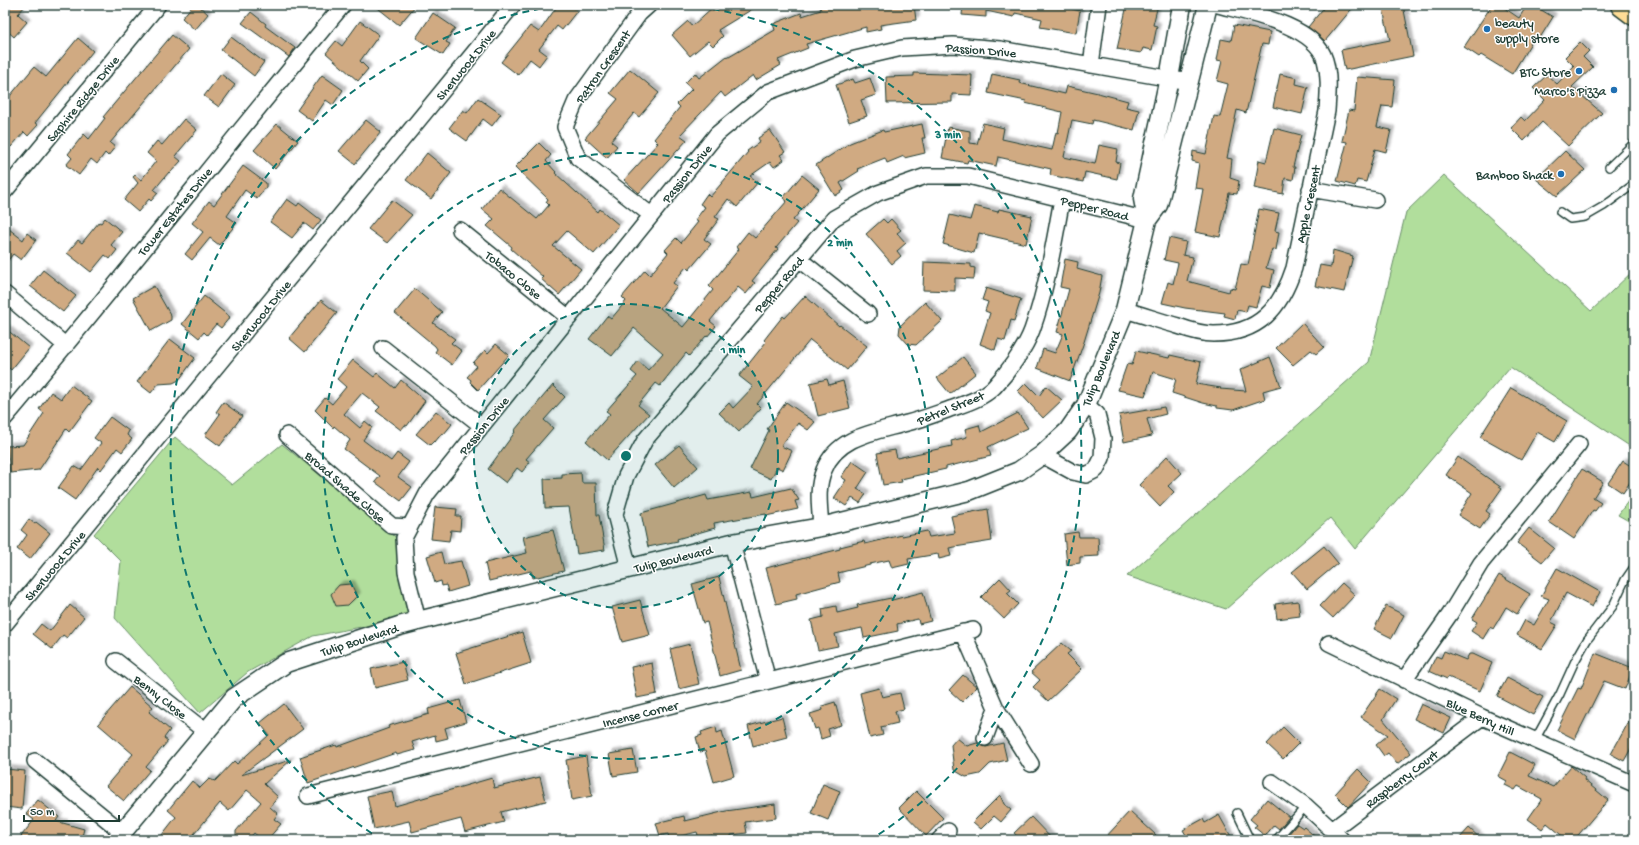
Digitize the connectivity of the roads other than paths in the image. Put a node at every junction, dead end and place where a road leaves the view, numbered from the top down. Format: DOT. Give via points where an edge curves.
graph roads {
  1 [pos="158,5"];
  2 [pos="343,5"];
  3 [pos="513,5"];
  4 [pos="649,5"];
  5 [pos="1099,5"];
  6 [pos="1182,5"];
  7 [pos="1208,5"];
  8 [pos="1218,5"];
  9 [pos="1622,5"];
  10 [pos="1634,14"];
  11 [pos="1091,65"];
  12 [pos="1169,78"];
  13 [pos="1188,82"];
  14 [pos="1634,143"];
  15 [pos="1609,167"];
  16 [pos="1634,184"];
  17 [pos="1310,189"];
  18 [pos="5,191"];
  19 [pos="1062,199"];
  20 [pos="1375,200"];
  21 [pos="1560,212"];
  22 [pos="651,216"];
  23 [pos="1148,220"];
  24 [pos="460,230"];
  25 [pos="799,259"];
  26 [pos="5,294"];
  27 [pos="1125,310"];
  28 [pos="868,314"];
  29 [pos="569,318"];
  30 [pos="66,346"];
  31 [pos="383,348"];
  32 [pos="1086,405"];
  33 [pos="5,418"];
  34 [pos="482,426"];
  35 [pos="287,435"];
  36 [pos="1579,444"];
  37 [pos="1042,455"];
  38 [pos="410,527"];
  39 [pos="821,527"];
  40 [pos="732,543"];
  41 [pos="1634,567"];
  42 [pos="629,568"];
  43 [pos="418,621"];
  44 [pos="5,624"];
  45 [pos="1329,643"];
  46 [pos="116,661"];
  47 [pos="1404,680"];
  48 [pos="768,681"];
  49 [pos="996,708"];
  50 [pos="1482,717"];
  51 [pos="206,732"];
  52 [pos="985,738"];
  53 [pos="1535,740"];
  54 [pos="35,761"];
  55 [pos="1031,764"];
  56 [pos="1272,782"];
  57 [pos="1634,784"];
  58 [pos="308,796"];
  59 [pos="1306,806"];
  60 [pos="1237,813"];
  61 [pos="1337,835"];
  62 [pos="119,836"];
  63 [pos="1250,840"];
  64 [pos="1276,840"];
  1 -- 18 [label="street, Saphire Ridge Drive"];
  2 -- 30 [label="street, Tower Estates Drive"];
  3 -- 44 [label="street, Sherwood Drive"];
  4 -- 22 [label="street, Patron Crescent" via="639,14 576,101 565,127 578,158"];
  5 -- 11 [label="street"];
  6 -- 12 [label="street, Tulip Boulevard"];
  7 -- 13 [label="street, Tulip Boulevard"];
  8 -- 17 [label="street, Apple Crescent" via="1251,13 1295,29 1308,36 1325,58 1329,89 1327,111"];
  9 -- 10 [label="highway"];
  11 -- 12 [label="street, Passion Drive"];
  11 -- 22 [label="street, Passion Drive" via="1000,49 953,45 902,48 855,59 768,92 717,134"];
  12 -- 13 [label="street, Passion Drive"];
  12 -- 23 [label="street, Tulip Boulevard" via="1143,199"];
  13 -- 23 [label="street, Tulip Boulevard" via="1158,205"];
  14 -- 15 [label="lane"];
  16 -- 21 [label="lane" via="1585,217 1570,219"];
  17 -- 20 [label="street"];
  17 -- 27 [label="street, Apple Crescent" via="1288,286 1280,301 1258,323 1234,332 1213,334 1198,332"];
  19 -- 23 [label="street, Pepper Road"];
  19 -- 25 [label="street, Pepper Road" via="968,176 926,176 878,193 834,218"];
  19 -- 39 [label="street, Petrel Street" via="1046,279 1032,330 1014,362 992,389 977,399 852,440 831,456 820,483"];
  22 -- 29 [label="street, Passion Drive"];
  23 -- 27 [label="street, Tulip Boulevard"];
  24 -- 29 [label="street, Tobaco Close"];
  25 -- 28 [label="street"];
  25 -- 42 [label="street, Pepper Road" via="645,440 626,476 615,514"];
  26 -- 30 [label="street"];
  27 -- 32 [label="street, Tulip Boulevard"];
  29 -- 34 [label="street, Passion Drive"];
  30 -- 33 [label="street, Tower Estates Drive"];
  31 -- 34 [label="street"];
  32 -- 37 [label="street, Tulip Boulevard" via="1068,431"];
  32 -- 37 [label="street" via="1097,414 1103,438 1102,458 1096,470 1086,475 1073,472"];
  34 -- 38 [label="street, Passion Drive" via="427,494"];
  35 -- 38 [label="street, Broad Shade Close" via="392,526"];
  36 -- 47 [label="street" via="1481,563 1450,614"];
  37 -- 39 [label="street, Tulip Boulevard" via="1019,471 969,491"];
  38 -- 43 [label="street, Passion Drive" via="404,538 406,572"];
  39 -- 40 [label="street, Tulip Boulevard"];
  40 -- 42 [label="street, Tulip Boulevard"];
  40 -- 48 [label="street"];
  41 -- 53 [label="lane" via="1625,580 1614,606 1587,640"];
  42 -- 43 [label="street, Tulip Boulevard"];
  43 -- 51 [label="street, Tulip Boulevard" via="286,663 234,698"];
  45 -- 47 [label="street, Blue Berry Hill"];
  46 -- 51 [label="street, Benny Close"];
  47 -- 50 [label="street, Blue Berry Hill"];
  48 -- 49 [label="street, Incense Corner" via="968,631"];
  48 -- 58 [label="street, Incense Corner"];
  49 -- 52 [label="street"];
  49 -- 55 [label="street"];
  50 -- 53 [label="street, Blue Berry Hill"];
  50 -- 61 [label="street, Raspberry Court"];
  51 -- 62 [label="street, Tulip Boulevard"];
  53 -- 57 [label="street, Blue Berry Hill"];
  54 -- 62 [label="street"];
  56 -- 59 [label="street"];
  59 -- 61 [label="street"];
  59 -- 64 [label="lane"];
  60 -- 63 [label="lane"];
}
